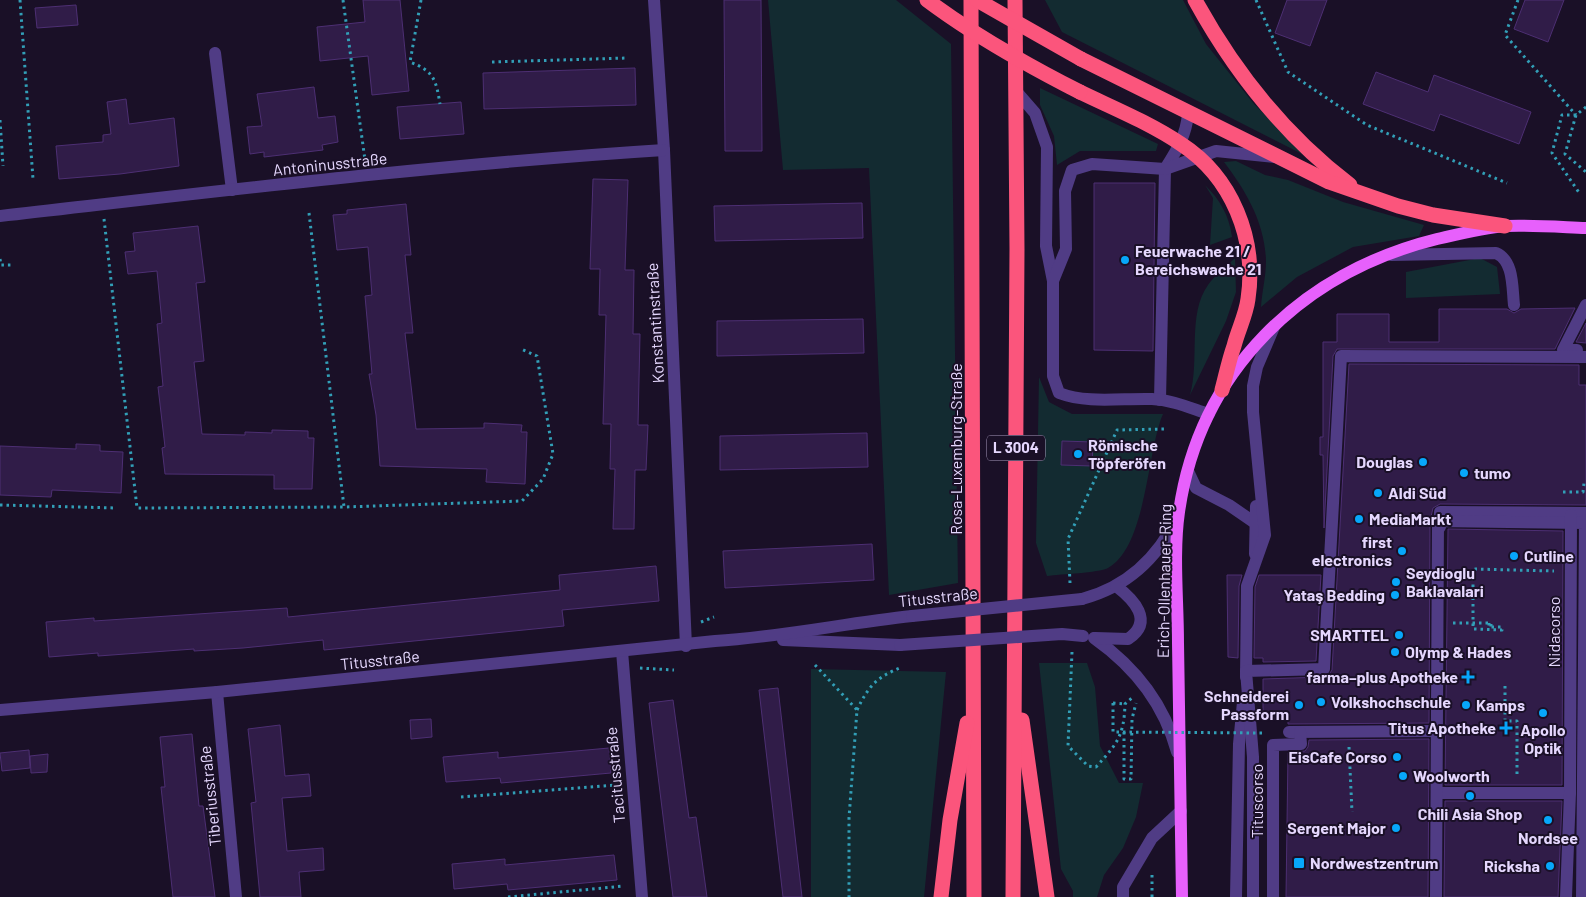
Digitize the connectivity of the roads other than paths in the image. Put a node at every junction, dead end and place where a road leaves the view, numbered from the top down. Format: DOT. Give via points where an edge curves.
graph roads {
  1 [pos="654,0"];
  2 [pos="927,0"];
  3 [pos="971,0"];
  4 [pos="977,0"];
  5 [pos="1015,0"];
  6 [pos="1196,0"];
  7 [pos="216,53"];
  8 [pos="1015,90"];
  9 [pos="1188,114"];
  10 [pos="1182,144"];
  11 [pos="664,150"];
  12 [pos="1197,156"];
  13 [pos="1276,158"];
  14 [pos="1165,169"];
  15 [pos="232,190"];
  16 [pos="1364,195"];
  17 [pos="0,216"];
  18 [pos="1505,226"];
  19 [pos="1586,228"];
  20 [pos="1384,256"];
  21 [pos="1054,281"];
  22 [pos="1514,305"];
  23 [pos="1586,305"];
  24 [pos="1276,324"];
  25 [pos="1586,350"];
  26 [pos="1586,357"];
  27 [pos="1222,390"];
  28 [pos="1160,400"];
  29 [pos="1209,414"];
  30 [pos="1188,471"];
  31 [pos="1256,488"];
  32 [pos="1571,512"];
  33 [pos="1586,513"];
  34 [pos="1179,514"];
  35 [pos="1439,516"];
  36 [pos="1265,529"];
  37 [pos="1116,586"];
  38 [pos="1088,637"];
  39 [pos="763,638"];
  40 [pos="686,646"];
  41 [pos="622,651"];
  42 [pos="1564,653"];
  43 [pos="1585,656"];
  44 [pos="1014,667"];
  45 [pos="1246,671"];
  46 [pos="974,682"];
  47 [pos="217,692"];
  48 [pos="0,710"];
  49 [pos="1439,731"];
  50 [pos="1570,742"];
  51 [pos="1586,742"];
  52 [pos="1179,762"];
  53 [pos="1584,783"];
  54 [pos="1439,793"];
  55 [pos="1570,793"];
  56 [pos="1181,811"];
  57 [pos="1584,843"];
  58 [pos="236,897"];
  59 [pos="642,897"];
  60 [pos="941,897"];
  61 [pos="974,897"];
  62 [pos="1013,897"];
  63 [pos="1047,897"];
  64 [pos="1123,897"];
  65 [pos="1182,897"];
  66 [pos="1236,897"];
  67 [pos="1249,897"];
  68 [pos="1254,897"];
  69 [pos="1273,897"];
  70 [pos="1437,897"];
  71 [pos="1566,897"];
  72 [pos="1582,897"];
  1 -- 11 [label="street, Konstantinstraße"];
  2 -- 10 [label="highway, bridge" via="1000,49"];
  3 -- 46 [label="highway, Rosa-Luxemburg-Straße / L 3004"];
  4 -- 9 [label="highway, bridge"];
  5 -- 8 [label="highway, L 3004"];
  6 -- 16 [label="highway" via="1231,61 1271,112 1300,142"];
  7 -- 15 [label="street"];
  8 -- 21 [label="street" via="1035,113 1047,147 1046,246"];
  8 -- 44 [label="highway, L 3004"];
  9 -- 10 [label="street"];
  9 -- 13 [label="highway"];
  10 -- 12 [label="highway"];
  10 -- 14 [label="street"];
  11 -- 15 [label="street, Antoninusstraße" via="550,158"];
  11 -- 40 [label="street, Konstantinstraße"];
  12 -- 13 [label="street" via="1223,151"];
  12 -- 14 [label="street"];
  12 -- 27 [label="highway" via="1225,188 1236,207 1250,264 1248,300"];
  13 -- 16 [label="highway"];
  14 -- 21 [label="street" via="1092,164 1072,170 1065,191 1066,249"];
  14 -- 28 [label="street"];
  15 -- 17 [label="street, Antoninusstraße"];
  16 -- 18 [label="highway" via="1433,215"];
  18 -- 19 [label="main road, Erich-Ollenhauer-Ring"];
  18 -- 20 [label="main road, Erich-Ollenhauer-Ring" via="1464,233"];
  20 -- 22 [label="street" via="1496,254 1507,263"];
  20 -- 24 [label="main road, Erich-Ollenhauer-Ring" via="1320,288"];
  21 -- 28 [label="street" via="1053,376 1059,393 1075,399"];
  23 -- 25 [label="street" via="1563,350"];
  24 -- 27 [label="main road, Erich-Ollenhauer-Ring"];
  24 -- 36 [label="street" via="1257,367 1253,386"];
  26 -- 45 [label="street" via="1341,356 1324,669"];
  27 -- 29 [label="main road, Erich-Ollenhauer-Ring"];
  28 -- 29 [label="street"];
  29 -- 30 [label="main road, Erich-Ollenhauer-Ring"];
  30 -- 34 [label="main road, Erich-Ollenhauer-Ring"];
  30 -- 36 [label="street" via="1196,488"];
  31 -- 67 [label="street"];
  32 -- 33 [label="street"];
  32 -- 35 [label="street"];
  32 -- 50 [label="street, Nidacorso"];
  34 -- 37 [label="street, Titusstraße" via="1154,556"];
  34 -- 52 [label="main road, Erich-Ollenhauer-Ring"];
  35 -- 43 [label="street, Nidacorso" via="1585,523"];
  35 -- 49 [label="street"];
  35 -- 70 [label="street"];
  36 -- 45 [label="street" via="1247,586"];
  37 -- 38 [label="street, Titusstraße" via="1138,606 1138,629 1128,639"];
  37 -- 39 [label="street, Titusstraße, bridge" via="1082,599 860,622"];
  38 -- 39 [label="street, Titusstraße, bridge" via="1062,634 900,645"];
  38 -- 52 [label="street" via="1128,665 1150,691 1173,737"];
  39 -- 40 [label="street, Titusstraße"];
  40 -- 41 [label="street, Titusstraße"];
  41 -- 47 [label="street, Titusstraße"];
  41 -- 59 [label="street, Tacitusstraße"];
  42 -- 43 [label="street"];
  43 -- 53 [label="street, Nidacorso"];
  44 -- 62 [label="highway, L 3004"];
  44 -- 63 [label="highway"];
  45 -- 66 [label="street" via="1239,744"];
  45 -- 68 [label="street" via="1253,757"];
  46 -- 60 [label="highway" via="950,820"];
  46 -- 61 [label="highway, Rosa-Luxemburg-Straße / L 3004"];
  47 -- 48 [label="street, Titusstraße"];
  47 -- 58 [label="street, Tiberiusstraße"];
  49 -- 54 [label="street"];
  49 -- 69 [label="street, Tituscorso" via="1295,732 1300,744 1274,745"];
  50 -- 51 [label="street"];
  50 -- 55 [label="street, Nidacorso"];
  52 -- 56 [label="main road, Erich-Ollenhauer-Ring"];
  53 -- 57 [label="street, Nidacorso"];
  54 -- 55 [label="street"];
  54 -- 70 [label="street"];
  55 -- 71 [label="street, Nidacorso"];
  56 -- 64 [label="street" via="1152,838 1123,887"];
  56 -- 65 [label="main road, Erich-Ollenhauer-Ring"];
  57 -- 72 [label="street, Nidacorso"];
}
